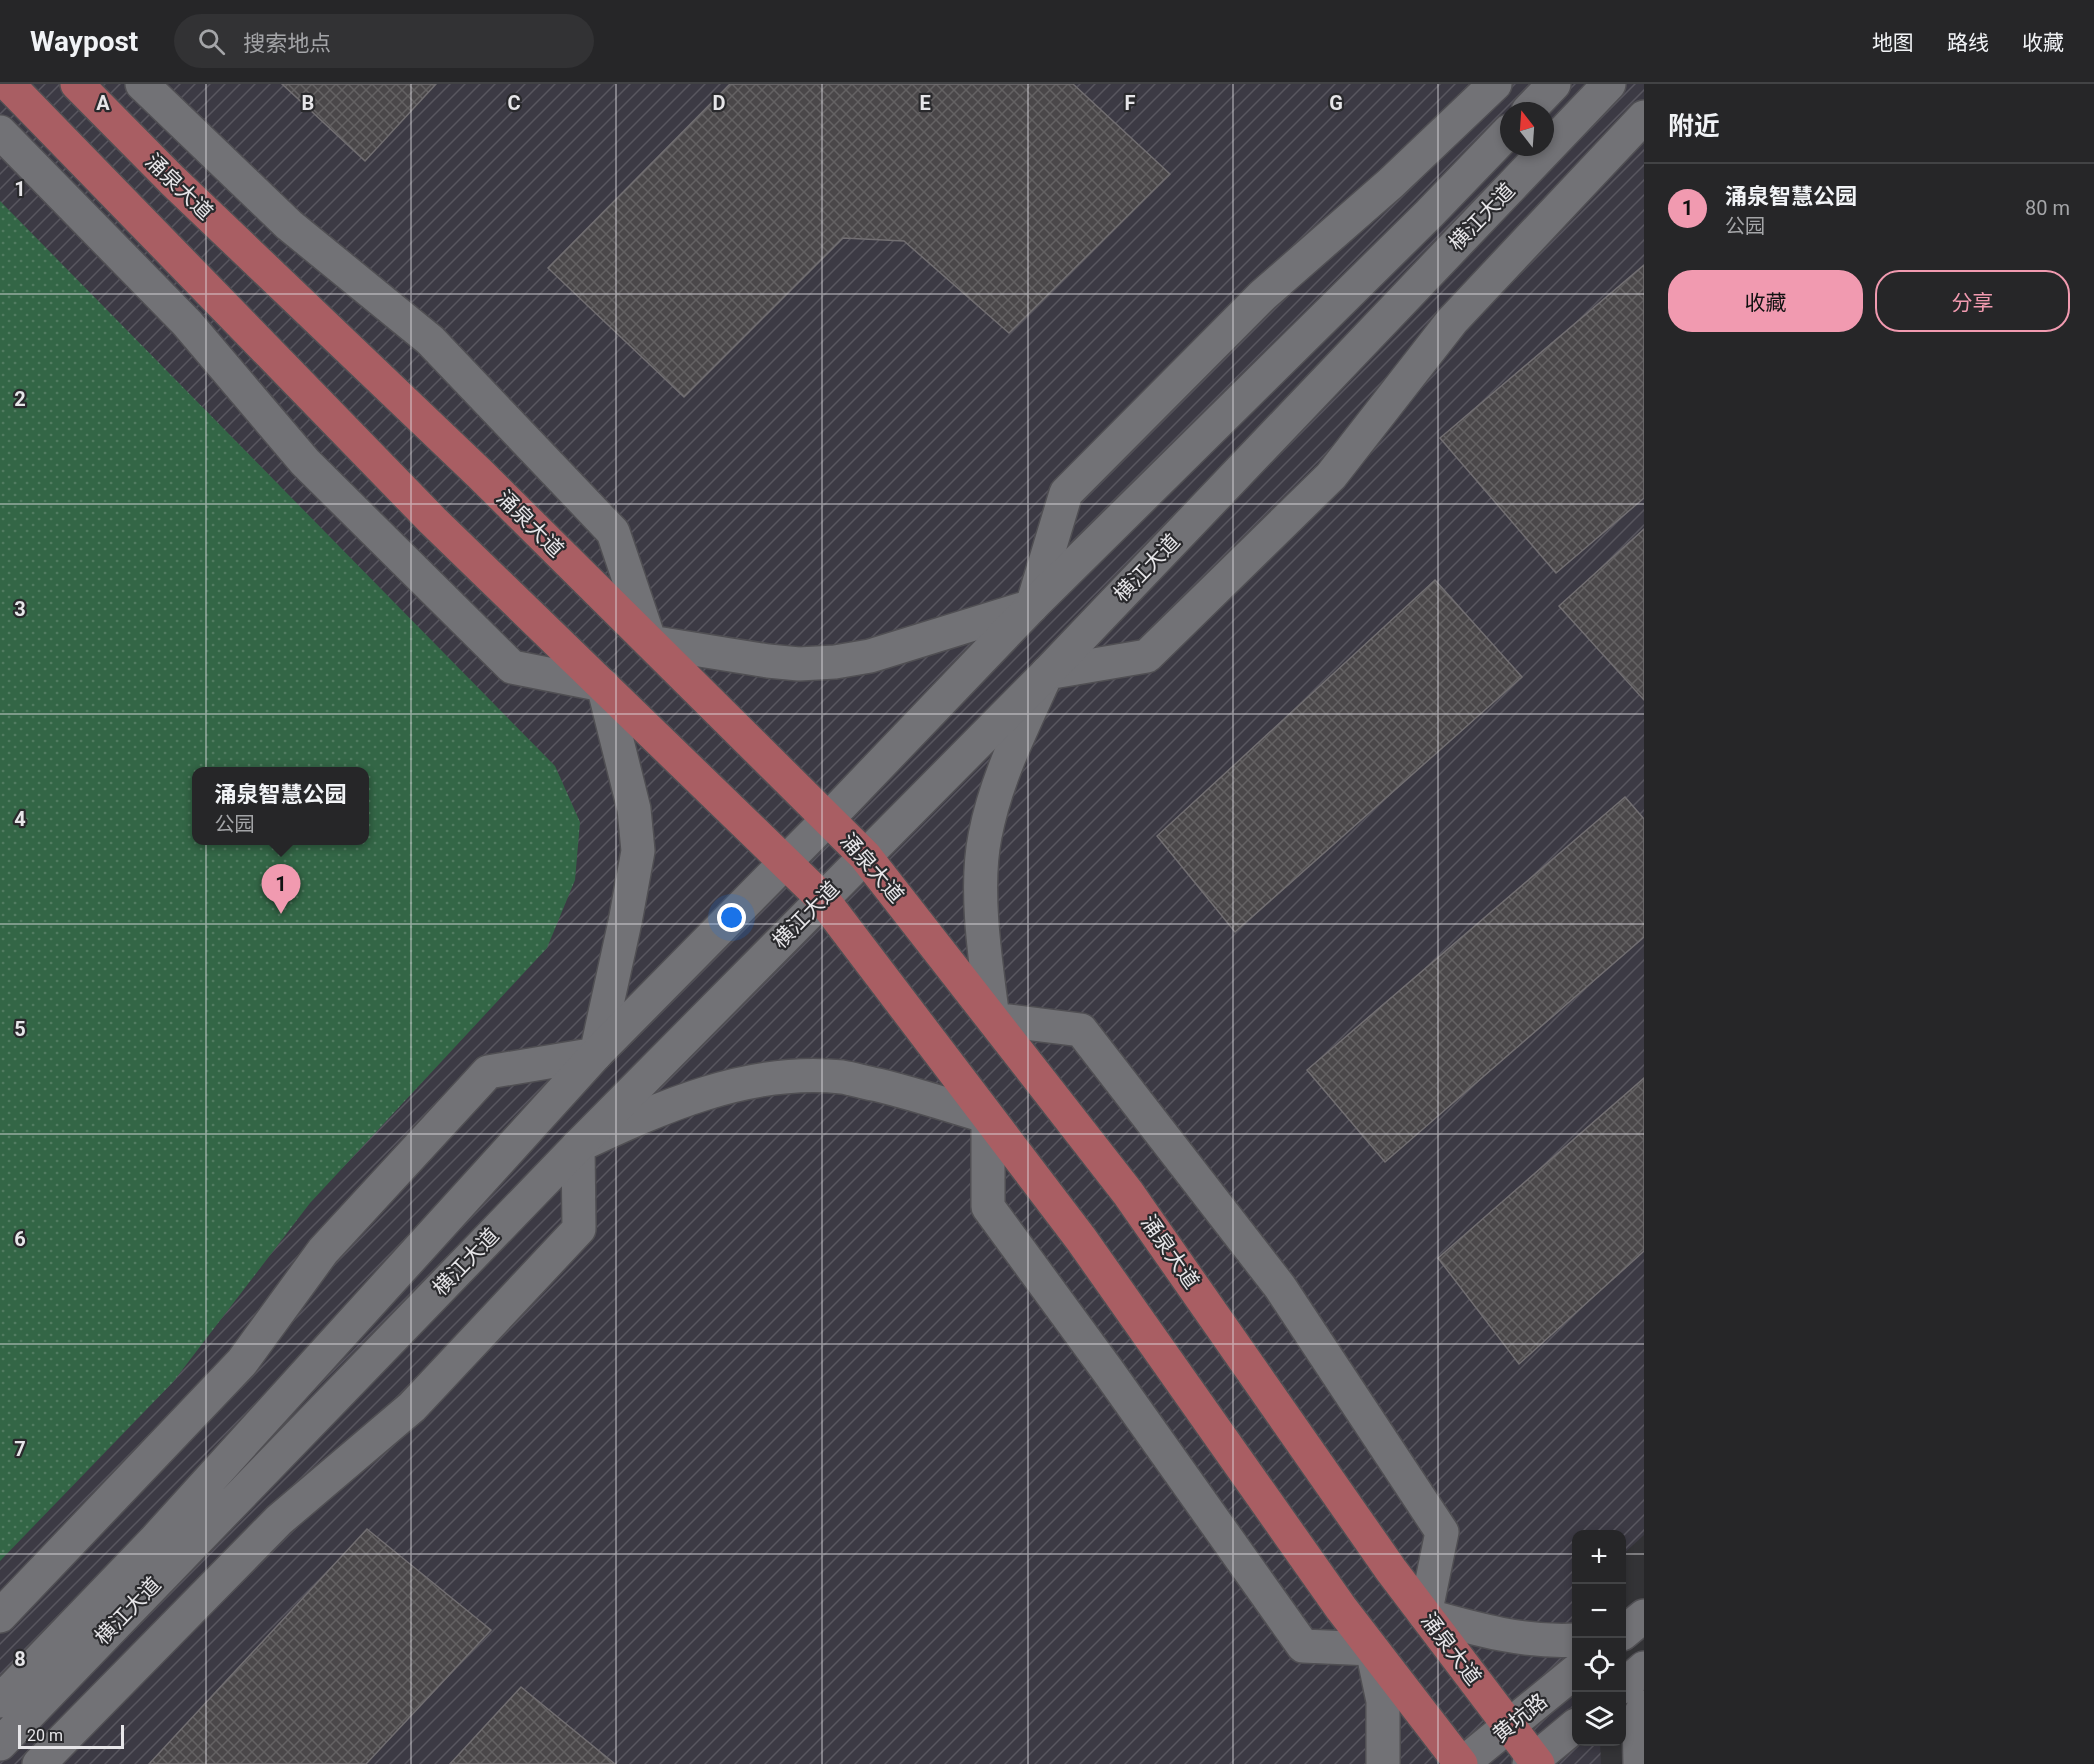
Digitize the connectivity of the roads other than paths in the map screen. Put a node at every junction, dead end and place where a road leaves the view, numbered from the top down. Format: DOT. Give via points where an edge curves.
graph roads {
  1 [pos="8,84"];
  2 [pos="77,84"];
  3 [pos="142,84"];
  4 [pos="1495,84"];
  5 [pos="1554,84"];
  6 [pos="1610,84"];
  7 [pos="1537,102"];
  8 [pos="1644,117"];
  9 [pos="0,132"];
  10 [pos="1500,140"];
  11 [pos="1032,606"];
  12 [pos="650,642"];
  13 [pos="1047,673"];
  14 [pos="603,685"];
  15 [pos="828,819"];
  16 [pos="865,856"];
  17 [pos="786,861"];
  18 [pos="822,898"];
  19 [pos="993,1019"];
  20 [pos="596,1054"];
  21 [pos="988,1117"];
  22 [pos="578,1146"];
  23 [pos="1644,1614"];
  24 [pos="1425,1615"];
  25 [pos="0,1616"];
  26 [pos="1626,1622"];
  27 [pos="1626,1630"];
  28 [pos="1572,1640"];
  29 [pos="1372,1649"];
  30 [pos="1644,1668"];
  31 [pos="1572,1674"];
  32 [pos="1626,1684"];
  33 [pos="0,1701"];
  34 [pos="1644,1707"];
  35 [pos="1509,1726"];
  36 [pos="1572,1729"];
  37 [pos="0,1744"];
  38 [pos="1534,1763"];
  39 [pos="39,1764"];
  40 [pos="1383,1764"];
  41 [pos="1462,1764"];
  42 [pos="1640,1764"];
  1 -- 14 [label="main road" via="433,520"];
  2 -- 12 [label="main road, 涌泉大道"];
  3 -- 12 [label="street" via="289,225 430,340 613,532"];
  4 -- 11 [label="street" via="1391,183 1263,295 1066,492"];
  5 -- 7 [label="street"];
  6 -- 13 [label="street, 横江大道"];
  8 -- 13 [label="street" via="1452,321 1331,476 1147,656"];
  9 -- 14 [label="street" via="187,323 304,462 512,667"];
  10 -- 11 [label="street, 横江大道"];
  11 -- 12 [label="street" via="870,656 835,662 768,661"];
  11 -- 15 [label="street, 横江大道"];
  12 -- 15 [label="main road, 涌泉大道"];
  13 -- 16 [label="street, 横江大道"];
  13 -- 19 [label="street" via="1009,757 984,838 983,932"];
  14 -- 17 [label="main road"];
  14 -- 20 [label="street" via="634,809 638,851"];
  15 -- 16 [label="main road, 涌泉大道"];
  15 -- 17 [label="street, 横江大道"];
  16 -- 18 [label="street, 横江大道"];
  16 -- 19 [label="main road, 涌泉大道"];
  17 -- 18 [label="main road"];
  17 -- 20 [label="street, 横江大道"];
  18 -- 21 [label="main road"];
  18 -- 22 [label="street, 横江大道"];
  19 -- 24 [label="main road, 涌泉大道" via="1128,1193"];
  19 -- 24 [label="street" via="1081,1030 1280,1287 1442,1532"];
  20 -- 25 [label="street" via="488,1072 323,1251 242,1362"];
  20 -- 33 [label="street, 横江大道" via="154,1541"];
  21 -- 22 [label="street" via="844,1077 804,1075 761,1079 719,1089 634,1120"];
  21 -- 29 [label="main road" via="1081,1239"];
  21 -- 29 [label="street" via="988,1206 1303,1646"];
  22 -- 37 [label="street, 横江大道"];
  22 -- 39 [label="street" via="579,1229 412,1407 279,1521"];
  23 -- 26 [label="street"];
  23 -- 27 [label="street"];
  24 -- 28 [label="street" via="1508,1636"];
  24 -- 35 [label="main road, 涌泉大道"];
  29 -- 40 [label="street" via="1383,1701"];
  29 -- 41 [label="main road"];
  30 -- 32 [label="street"];
  31 -- 35 [label="street, 黄坑路"];
  34 -- 42 [label="street" via="1639,1717"];
  35 -- 38 [label="main road, 涌泉大道"];
  35 -- 41 [label="street, 黄坑路"];
  36 -- 38 [label="street, 黄坑路"];
}
